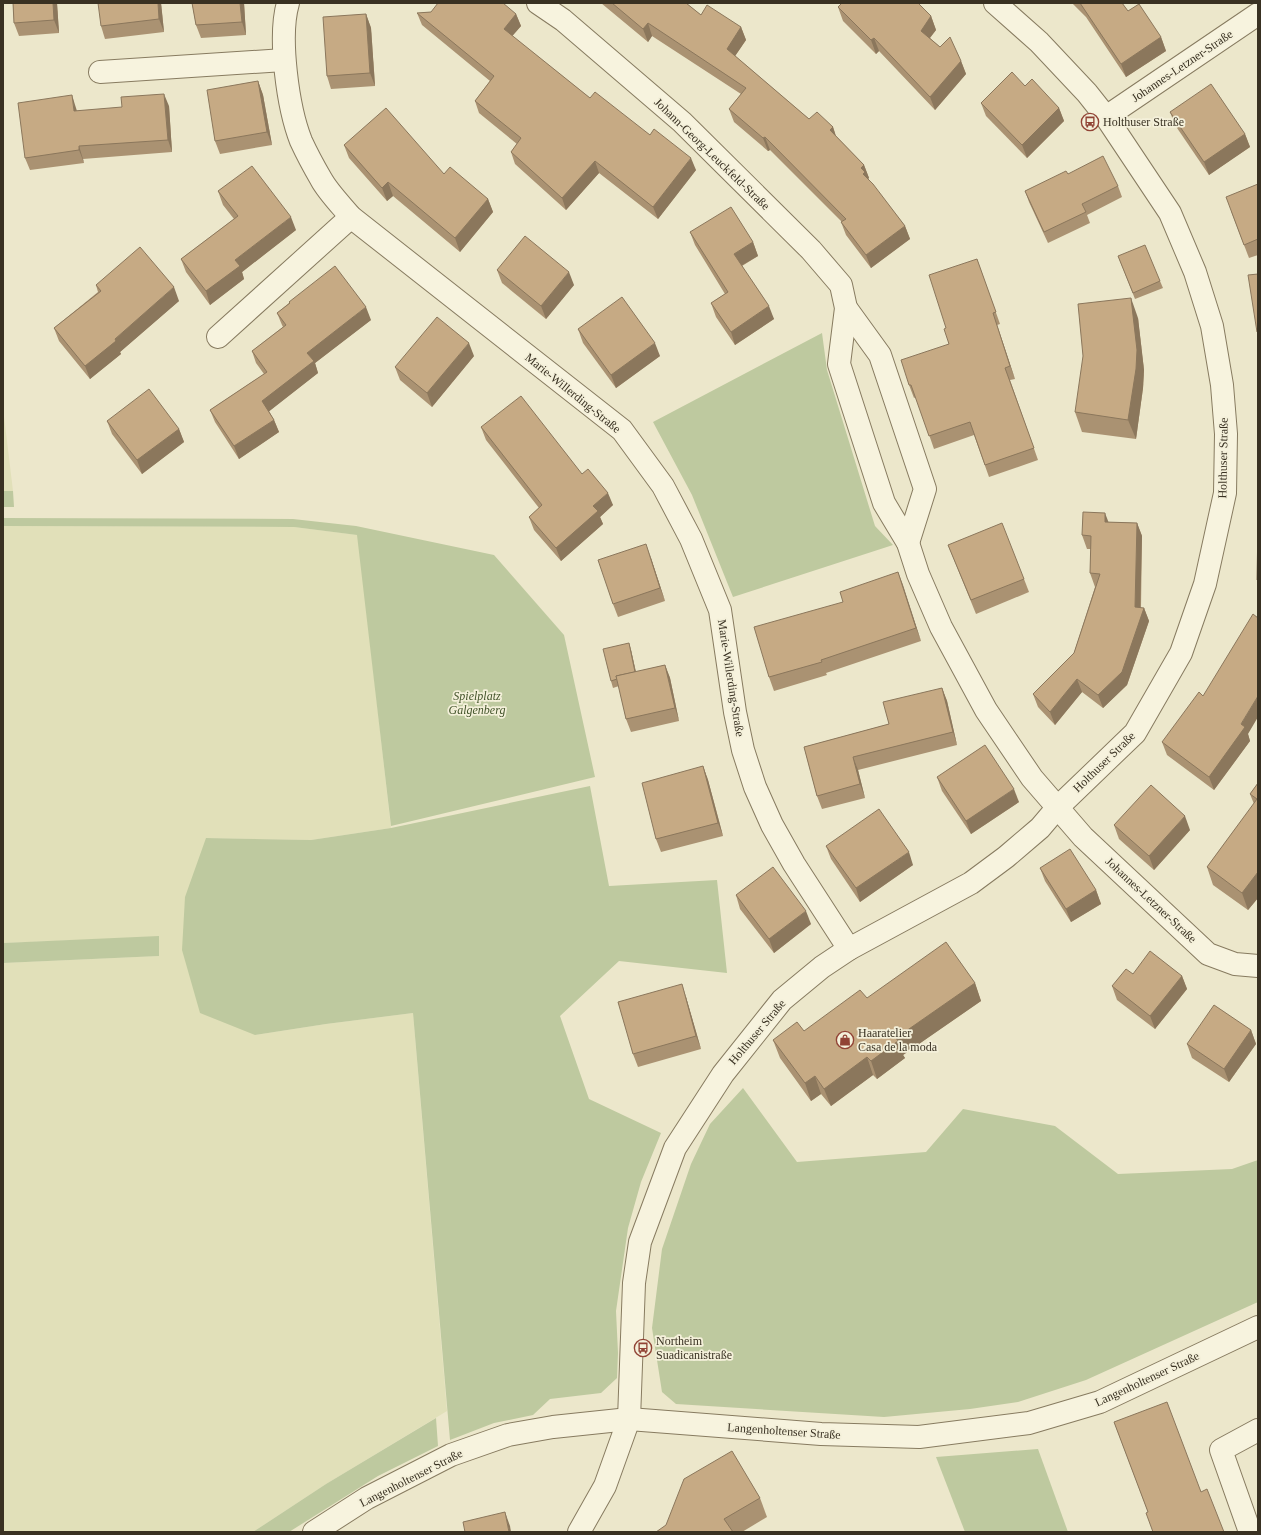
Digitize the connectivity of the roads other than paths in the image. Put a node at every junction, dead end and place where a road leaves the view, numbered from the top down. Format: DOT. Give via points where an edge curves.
graph roads {
  1 [pos="288,3"];
  2 [pos="538,3"];
  3 [pos="995,3"];
  4 [pos="1258,14"];
  5 [pos="284,60"];
  6 [pos="100,72"];
  7 [pos="1106,117"];
  8 [pos="351,217"];
  9 [pos="846,308"];
  10 [pos="218,337"];
  11 [pos="908,543"];
  12 [pos="1057,808"];
  13 [pos="849,949"];
  14 [pos="1258,966"];
  15 [pos="1258,1327"];
  16 [pos="629,1419"];
  17 [pos="1258,1430"];
  18 [pos="314,1532"];
  19 [pos="579,1532"];
  20 [pos="1250,1532"];
  1 -- 5 [label="street, Marie-Willerding-Straße" via="285,13"];
  2 -- 9 [label="street, Johann-Georg-Leuckfeld-Straße" via="563,20 688,128 811,250 841,285"];
  3 -- 7 [label="street, Holthuser Straße" via="1039,42"];
  4 -- 7 [label="street, Johannes-Letzner-Straße"];
  5 -- 6 [label="street"];
  5 -- 8 [label="street, Marie-Willerding-Straße" via="290,101 301,140 322,180"];
  7 -- 12 [label="street, Holthuser Straße" via="1170,213 1195,272 1212,326 1222,385 1226,434 1225,493 1205,584 1181,653 1135,733"];
  8 -- 10 [label="street"];
  8 -- 13 [label="street, Marie-Willerding-Straße" via="622,430 663,486 691,539 720,610 735,712 743,750 755,787 772,825 794,864"];
  9 -- 11 [label="street, Johann-Georg-Leuckfeld-Straße" via="839,364 884,503"];
  9 -- 11 [label="street, Johann-Georg-Leuckfeld-Straße" via="880,355 925,489"];
  11 -- 12 [label="street, Johann-Georg-Leuckfeld-Straße" via="940,627 961,667 1032,778"];
  12 -- 13 [label="street, Holthuser Straße" via="1040,828 971,883"];
  12 -- 14 [label="street, Johannes-Letzner-Straße" via="1083,837 1208,954 1235,964"];
  13 -- 16 [label="street, Holthuser Straße" via="822,967 782,1000 723,1074 675,1148 640,1242 634,1283"];
  15 -- 16 [label="street, Langenholtenser Straße" via="1100,1402 1029,1423 919,1437 821,1434"];
  16 -- 18 [label="street, Langenholtenser Straße" via="553,1427 508,1435 451,1455 367,1498"];
  16 -- 19 [label="street, Holthuser Straße" via="605,1486"];
  17 -- 20 [label="street" via="1221,1450"];
}
